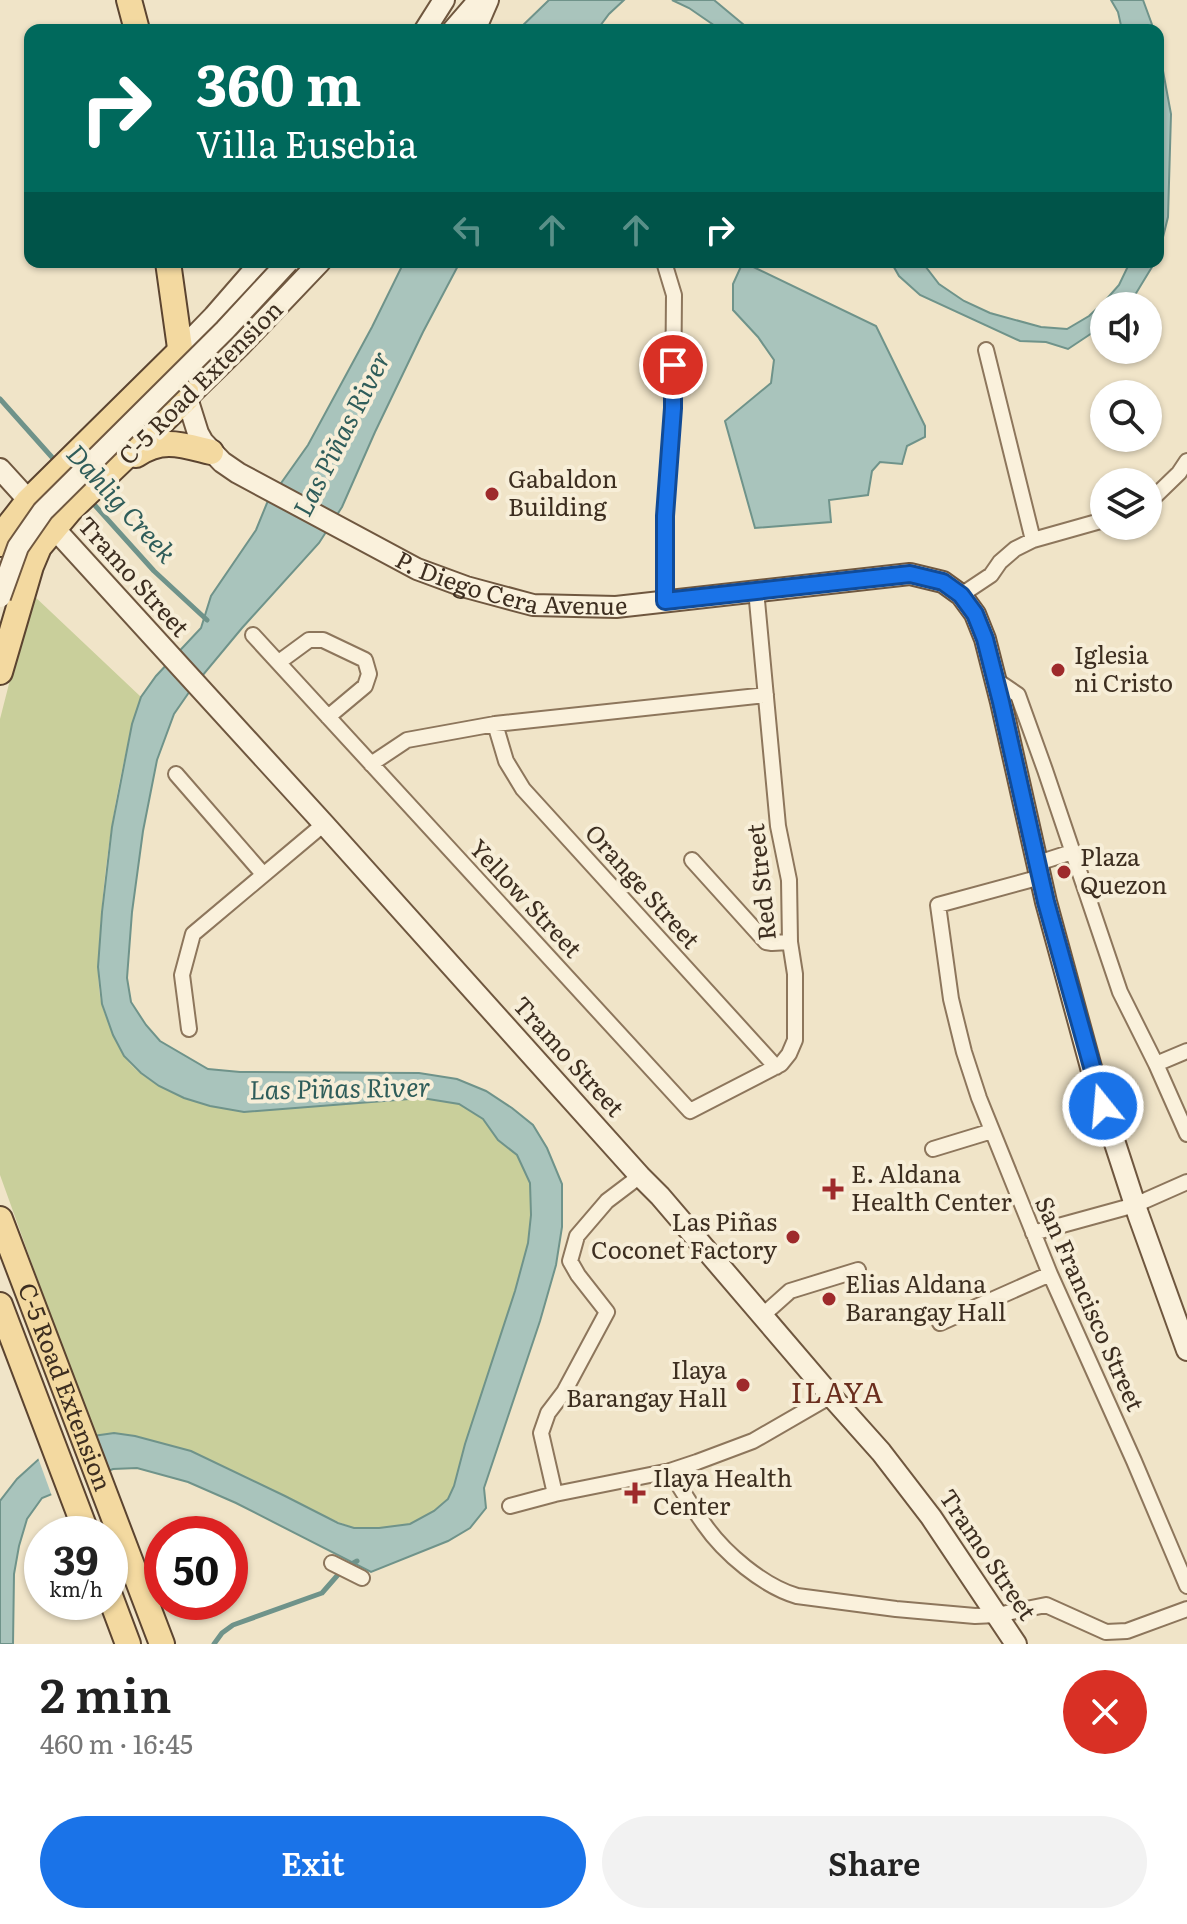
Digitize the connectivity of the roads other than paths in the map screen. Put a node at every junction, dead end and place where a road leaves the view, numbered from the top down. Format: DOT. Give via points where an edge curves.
graph roads {
  1 [pos="129,0"];
  2 [pos="444,0"];
  3 [pos="457,0"];
  4 [pos="479,0"];
  5 [pos="488,0"];
  6 [pos="135,24"];
  7 [pos="429,24"];
  8 [pos="452,24"];
  9 [pos="457,24"];
  10 [pos="478,24"];
  11 [pos="169,268"];
  12 [pos="256,268"];
  13 [pos="282,268"];
  14 [pos="314,268"];
  15 [pos="666,268"];
  16 [pos="986,350"];
  17 [pos="180,351"];
  18 [pos="187,398"];
  19 [pos="211,452"];
  20 [pos="1187,461"];
  21 [pos="0,469"];
  22 [pos="105,477"];
  23 [pos="1162,489"];
  24 [pos="37,492"];
  25 [pos="1090,524"];
  26 [pos="53,529"];
  27 [pos="1033,540"];
  28 [pos="0,544"];
  29 [pos="756,590"];
  30 [pos="961,595"];
  31 [pos="0,597"];
  32 [pos="665,601"];
  33 [pos="253,635"];
  34 [pos="279,662"];
  35 [pos="0,672"];
  36 [pos="996,680"];
  37 [pos="766,695"];
  38 [pos="328,717"];
  39 [pos="495,724"];
  40 [pos="371,764"];
  41 [pos="176,774"];
  42 [pos="324,824"];
  43 [pos="1072,852"];
  44 [pos="692,860"];
  45 [pos="1040,870"];
  46 [pos="263,874"];
  47 [pos="790,942"];
  48 [pos="189,1029"];
  49 [pos="1187,1051"];
  50 [pos="1156,1064"];
  51 [pos="776,1067"];
  52 [pos="992,1131"];
  53 [pos="1187,1134"];
  54 [pos="933,1149"];
  55 [pos="640,1176"];
  56 [pos="1187,1182"];
  57 [pos="1135,1205"];
  58 [pos="0,1219"];
  59 [pos="1033,1233"];
  60 [pos="858,1270"];
  61 [pos="1050,1274"];
  62 [pos="0,1305"];
  63 [pos="762,1316"];
  64 [pos="940,1323"];
  65 [pos="1187,1350"];
  66 [pos="831,1396"];
  67 [pos="670,1471"];
  68 [pos="555,1494"];
  69 [pos="510,1506"];
  70 [pos="80,1516"];
  71 [pos="332,1563"];
  72 [pos="362,1578"];
  73 [pos="1187,1586"];
  74 [pos="1187,1609"];
  75 [pos="997,1615"];
  76 [pos="119,1620"];
  77 [pos="128,1644"];
  78 [pos="162,1644"];
  79 [pos="1016,1644"];
  1 -- 6 [label="main road"];
  2 -- 7 [label="main road"];
  3 -- 8 [label="main road"];
  4 -- 9 [label="main road"];
  5 -- 10 [label="main road"];
  11 -- 17 [label="main road, P. Diego Cera Avenue"];
  12 -- 17 [label="main road, C-5 Road Extension"];
  13 -- 31 [label="main road, C-5 Road Extension, bridge" via="43,511 18,547"];
  14 -- 18 [label="main road, C-5 Road Extension"];
  15 -- 32 [label="street" via="674,295"];
  16 -- 27 [label="street"];
  17 -- 18 [label="main road, P. Diego Cera Avenue"];
  17 -- 24 [label="main road, C-5 Road Extension"];
  18 -- 19 [label="main road, P. Diego Cera Avenue" via="198,433"];
  18 -- 22 [label="main road, C-5 Road Extension"];
  19 -- 22 [label="main road" via="180,444 155,445"];
  19 -- 32 [label="main road, P. Diego Cera Avenue" via="264,487 417,569 466,587 533,605 616,607"];
  20 -- 23 [label="street"];
  21 -- 24 [label="main road, Tramo Street"];
  22 -- 26 [label="main road, C-5 Road Extension"];
  24 -- 26 [label="main road, Tramo Street"];
  24 -- 28 [label="main road, C-5 Road Extension"];
  25 -- 27 [label="street"];
  26 -- 35 [label="main road, C-5 Road Extension" via="31,566"];
  26 -- 42 [label="main road, Tramo Street"];
  27 -- 30 [label="street"];
  29 -- 30 [label="main road, P. Diego Cera Avenue" via="910,574 943,582"];
  29 -- 32 [label="main road, P. Diego Cera Avenue"];
  29 -- 37 [label="street, Red Street"];
  30 -- 36 [label="main road" via="975,614"];
  33 -- 34 [label="street, Yellow Street"];
  34 -- 38 [label="street, Yellow Street"];
  34 -- 38 [label="street" via="309,640 323,640 365,660 365,686"];
  36 -- 43 [label="street" via="1018,695"];
  36 -- 45 [label="main road"];
  37 -- 39 [label="street"];
  37 -- 47 [label="street, Red Street" via="778,826 789,880"];
  38 -- 40 [label="street, Yellow Street"];
  39 -- 40 [label="street" via="407,740"];
  39 -- 51 [label="street, Orange Street" via="506,761 523,789"];
  40 -- 51 [label="street, Yellow Street" via="690,1111"];
  41 -- 46 [label="street"];
  42 -- 46 [label="street"];
  42 -- 55 [label="main road, Tramo Street"];
  43 -- 45 [label="street"];
  43 -- 50 [label="street" via="1120,992"];
  44 -- 47 [label="street" via="766,942"];
  45 -- 52 [label="street, San Francisco Street" via="938,905 951,999"];
  45 -- 57 [label="main road" via="1095,1082"];
  46 -- 48 [label="street" via="193,934 182,975"];
  47 -- 51 [label="street, Red Street" via="795,1040"];
  49 -- 50 [label="street"];
  50 -- 53 [label="street"];
  52 -- 54 [label="street"];
  52 -- 59 [label="street, San Francisco Street"];
  55 -- 63 [label="main road, Tramo Street"];
  55 -- 68 [label="street" via="607,1201 577,1236 570,1261 607,1312 541,1433"];
  56 -- 57 [label="street"];
  57 -- 59 [label="street"];
  57 -- 65 [label="main road"];
  58 -- 78 [label="main road, C-5 Road Extension"];
  59 -- 61 [label="street, San Francisco Street"];
  60 -- 63 [label="street" via="790,1291"];
  61 -- 64 [label="street"];
  61 -- 73 [label="street, San Francisco Street"];
  62 -- 70 [label="main road, C-5 Road Extension"];
  63 -- 66 [label="main road, Tramo Street"];
  66 -- 67 [label="street" via="753,1441"];
  66 -- 75 [label="main road, Tramo Street" via="931,1517"];
  67 -- 68 [label="street"];
  67 -- 75 [label="street" via="712,1535 740,1563 786,1593 896,1609"];
  68 -- 69 [label="street"];
  71 -- 72 [label="street"];
  74 -- 75 [label="street" via="1127,1631 1106,1632 1046,1605"];
  75 -- 79 [label="main road, Tramo Street"];
  76 -- 77 [label="main road"];
}
